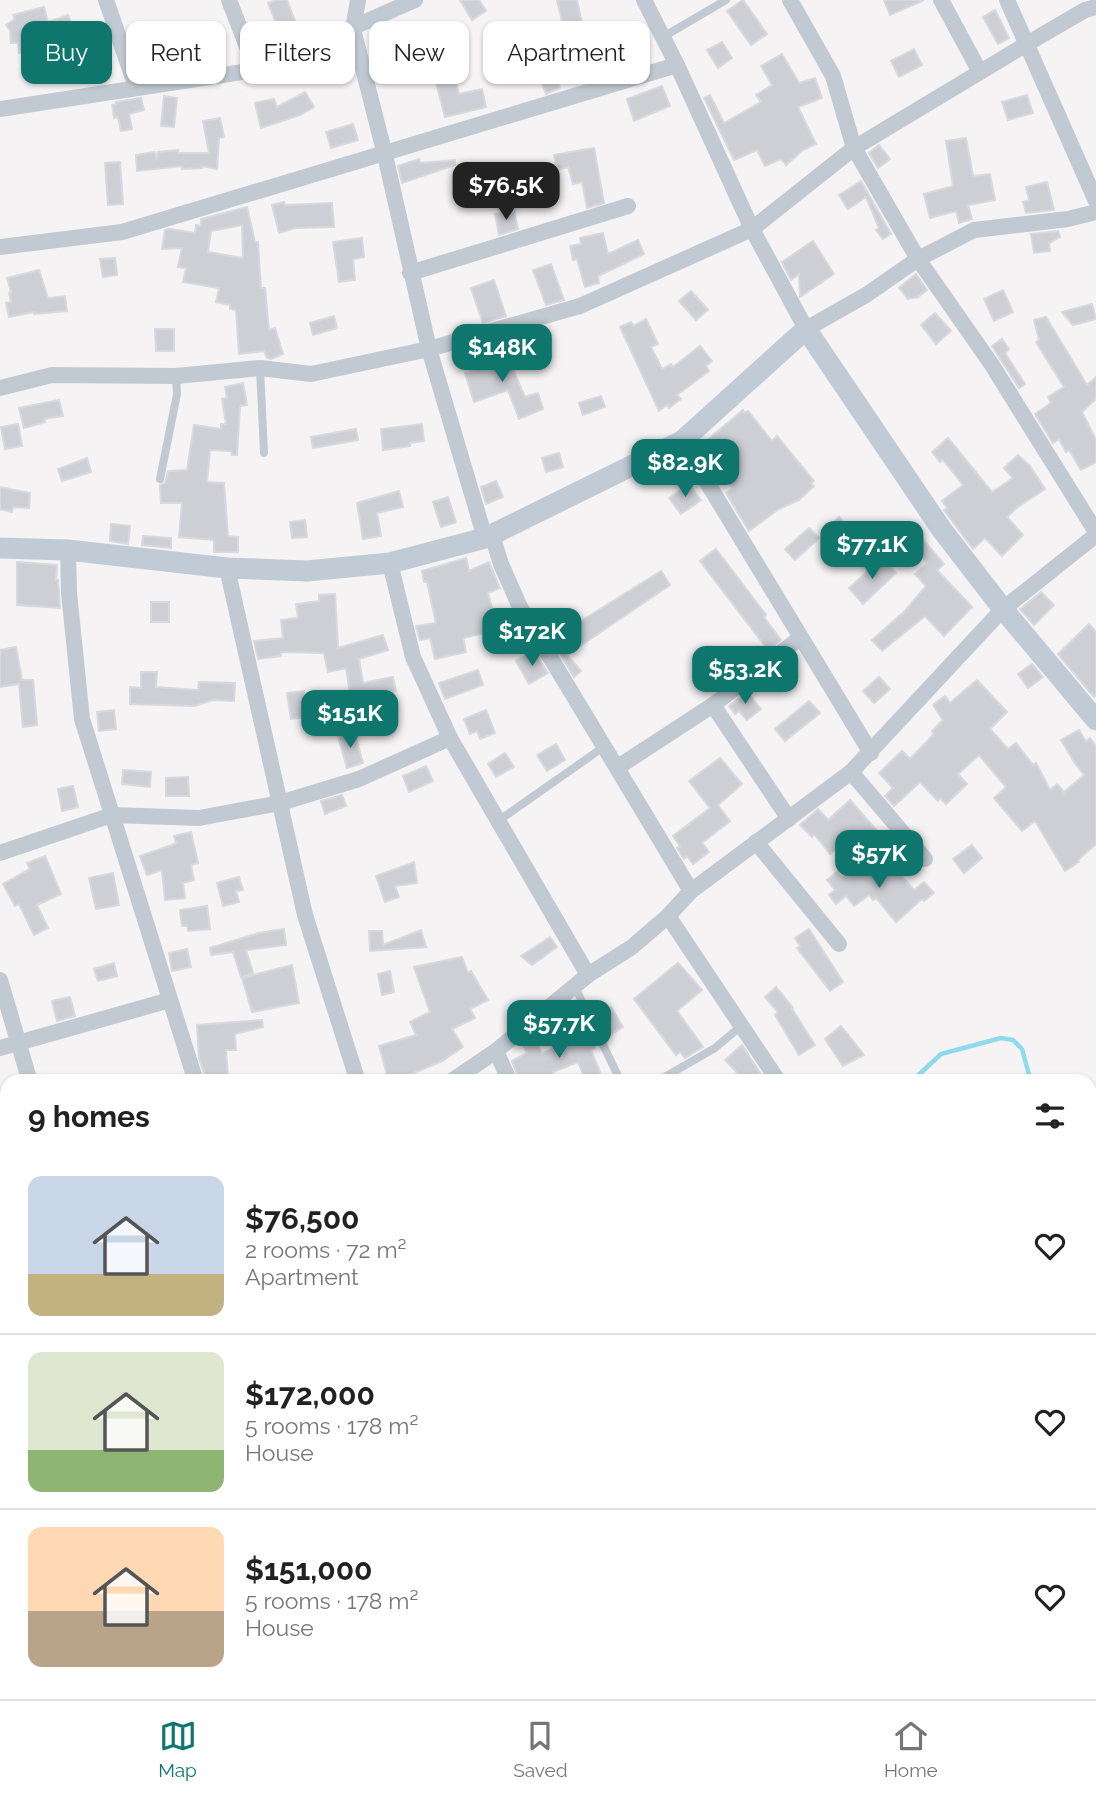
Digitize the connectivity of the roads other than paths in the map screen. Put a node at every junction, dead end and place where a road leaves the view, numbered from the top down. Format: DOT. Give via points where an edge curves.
graph roads {
  1 [pos="106,0"];
  2 [pos="229,0"];
  3 [pos="358,0"];
  4 [pos="415,0"];
  5 [pos="644,0"];
  6 [pos="726,0"];
  7 [pos="790,0"];
  8 [pos="941,0"];
  9 [pos="1007,0"];
  10 [pos="1096,6"];
  11 [pos="354,21"];
  12 [pos="355,28"];
  13 [pos="240,29"];
  14 [pos="355,37"];
  15 [pos="663,37"];
  16 [pos="1026,45"];
  17 [pos="677,65"];
  18 [pos="240,72"];
  19 [pos="980,72"];
  20 [pos="136,87"];
  21 [pos="0,109"];
  22 [pos="854,148"];
  23 [pos="385,155"];
  24 [pos="1096,201"];
  25 [pos="628,206"];
  26 [pos="1096,212"];
  27 [pos="752,229"];
  28 [pos="0,247"];
  29 [pos="918,259"];
  30 [pos="411,273"];
  31 [pos="806,329"];
  32 [pos="429,349"];
  33 [pos="260,368"];
  34 [pos="176,376"];
  35 [pos="0,388"];
  36 [pos="682,441"];
  37 [pos="264,453"];
  38 [pos="160,479"];
  39 [pos="1096,534"];
  40 [pos="488,537"];
  41 [pos="0,548"];
  42 [pos="68,550"];
  43 [pos="390,563"];
  44 [pos="227,568"];
  45 [pos="1003,609"];
  46 [pos="800,638"];
  47 [pos="713,705"];
  48 [pos="1096,720"];
  49 [pos="450,738"];
  50 [pos="605,746"];
  51 [pos="871,753"];
  52 [pos="618,767"];
  53 [pos="851,772"];
  54 [pos="280,803"];
  55 [pos="112,815"];
  56 [pos="789,818"];
  57 [pos="498,821"];
  58 [pos="756,842"];
  59 [pos="0,853"];
  60 [pos="925,859"];
  61 [pos="691,891"];
  62 [pos="668,916"];
  63 [pos="839,944"];
  64 [pos="588,975"];
  65 [pos="0,980"];
  66 [pos="575,987"];
  67 [pos="170,1000"];
  68 [pos="742,1025"];
  69 [pos="18,1043"];
  70 [pos="0,1048"];
  71 [pos="496,1051"];
  72 [pos="28,1074"];
  73 [pos="193,1074"];
  74 [pos="355,1074"];
  75 [pos="462,1074"];
  76 [pos="506,1074"];
  77 [pos="617,1074"];
  78 [pos="670,1074"];
  79 [pos="774,1074"];
  1 -- 20 [label="street"];
  2 -- 13 [label="street"];
  3 -- 11 [label="street"];
  4 -- 12 [label="street"];
  5 -- 15 [label="street"];
  6 -- 15 [label="lane"];
  7 -- 22 [label="street" via="833,76"];
  8 -- 19 [label="street"];
  9 -- 16 [label="street"];
  10 -- 16 [label="street"];
  14 -- 23 [label="street"];
  15 -- 17 [label="street"];
  16 -- 19 [label="street"];
  16 -- 24 [label="street"];
  17 -- 23 [label="street"];
  17 -- 27 [label="street"];
  18 -- 20 [label="street"];
  19 -- 22 [label="street"];
  20 -- 21 [label="street"];
  22 -- 27 [label="street"];
  22 -- 29 [label="street"];
  23 -- 28 [label="street" via="122,232"];
  23 -- 30 [label="street"];
  25 -- 30 [label="street"];
  26 -- 29 [label="street" via="974,230"];
  27 -- 31 [label="street"];
  27 -- 32 [label="street" via="580,306"];
  29 -- 31 [label="street"];
  29 -- 39 [label="street" via="992,365"];
  30 -- 32 [label="street"];
  31 -- 36 [label="street"];
  31 -- 45 [label="street" via="935,520"];
  32 -- 33 [label="street" via="311,374"];
  32 -- 40 [label="street"];
  33 -- 34 [label="street"];
  33 -- 37 [label="lane"];
  34 -- 35 [label="street" via="52,375"];
  34 -- 38 [label="lane" via="177,394"];
  36 -- 40 [label="street"];
  36 -- 46 [label="street"];
  39 -- 45 [label="street"];
  40 -- 43 [label="street"];
  40 -- 50 [label="street" via="520,607"];
  41 -- 42 [label="street"];
  42 -- 44 [label="street"];
  42 -- 55 [label="street" via="82,719"];
  43 -- 44 [label="street" via="307,571"];
  43 -- 49 [label="street" via="413,657"];
  44 -- 54 [label="street"];
  45 -- 48 [label="street"];
  45 -- 51 [label="street"];
  46 -- 47 [label="street"];
  46 -- 51 [label="street"];
  47 -- 52 [label="street"];
  47 -- 56 [label="street"];
  49 -- 54 [label="street" via="359,779"];
  49 -- 57 [label="street"];
  50 -- 52 [label="street"];
  50 -- 57 [label="lane"];
  51 -- 53 [label="street"];
  52 -- 61 [label="street"];
  53 -- 56 [label="street"];
  53 -- 60 [label="street"];
  54 -- 55 [label="street" via="199,818"];
  54 -- 74 [label="street" via="305,915"];
  55 -- 59 [label="street"];
  55 -- 67 [label="street"];
  56 -- 58 [label="street"];
  57 -- 64 [label="street"];
  58 -- 61 [label="street"];
  58 -- 63 [label="street"];
  61 -- 62 [label="street"];
  62 -- 64 [label="street" via="632,947"];
  62 -- 68 [label="street"];
  64 -- 66 [label="street"];
  65 -- 69 [label="street"];
  66 -- 71 [label="street"];
  66 -- 77 [label="lane"];
  67 -- 69 [label="street"];
  67 -- 73 [label="street"];
  68 -- 78 [label="lane" via="715,1048"];
  68 -- 79 [label="street"];
  69 -- 70 [label="street"];
  69 -- 72 [label="street"];
  71 -- 75 [label="street"];
  71 -- 76 [label="street"];
}
